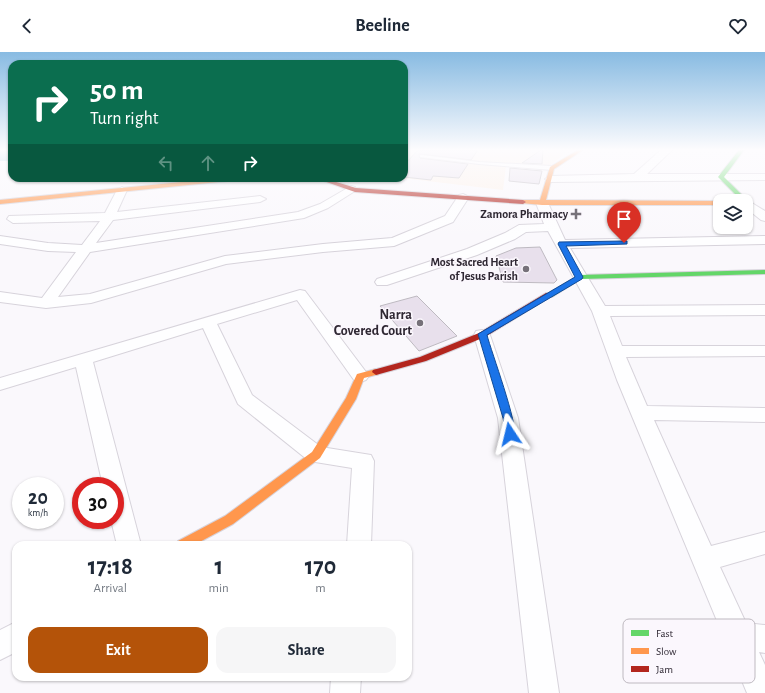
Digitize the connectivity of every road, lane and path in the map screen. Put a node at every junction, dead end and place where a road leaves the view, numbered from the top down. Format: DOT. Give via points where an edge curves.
graph roads {
  1 [pos="550,179"];
  2 [pos="724,180"];
  3 [pos="199,182"];
  4 [pos="330,182"];
  5 [pos="351,189"];
  6 [pos="122,190"];
  7 [pos="738,194"];
  8 [pos="463,197"];
  9 [pos="260,199"];
  10 [pos="0,202"];
  11 [pos="753,202"];
  12 [pos="542,203"];
  13 [pos="713,203"];
  14 [pos="765,203"];
  15 [pos="753,208"];
  16 [pos="109,216"];
  17 [pos="765,217"];
  18 [pos="13,219"];
  19 [pos="552,227"];
  20 [pos="0,240"];
  21 [pos="765,240"];
  22 [pos="562,244"];
  23 [pos="86,249"];
  24 [pos="765,272"];
  25 [pos="579,277"];
  26 [pos="382,282"];
  27 [pos="0,297"];
  28 [pos="46,302"];
  29 [pos="765,310"];
  30 [pos="600,311"];
  31 [pos="208,321"];
  32 [pos="482,334"];
  33 [pos="765,351"];
  34 [pos="615,352"];
  35 [pos="82,359"];
  36 [pos="360,376"];
  37 [pos="0,384"];
  38 [pos="640,413"];
  39 [pos="765,415"];
  40 [pos="316,455"];
  41 [pos="112,477"];
  42 [pos="124,525"];
  43 [pos="128,541"];
  44 [pos="190,541"];
  45 [pos="359,541"];
  46 [pos="765,543"];
  47 [pos="704,560"];
  48 [pos="740,619"];
  49 [pos="12,638"];
  50 [pos="0,646"];
  51 [pos="755,657"];
  52 [pos="346,681"];
  53 [pos="345,693"];
  54 [pos="544,693"];
  55 [pos="762,693"];
  1 -- 12 [label="street"];
  2 -- 7 [label="street"];
  3 -- 6 [label="street"];
  4 -- 5 [label="street"];
  5 -- 8 [label="street"];
  5 -- 23 [label="street" via="324,206 300,215"];
  6 -- 10 [label="street"];
  6 -- 16 [label="street"];
  8 -- 12 [label="street"];
  8 -- 28 [label="street" via="449,219 394,242 225,260 91,298"];
  9 -- 16 [label="street"];
  11 -- 14 [label="street"];
  12 -- 13 [label="street"];
  12 -- 19 [label="street"];
  15 -- 17 [label="street"];
  16 -- 18 [label="street"];
  16 -- 23 [label="street"];
  19 -- 22 [label="street"];
  19 -- 26 [label="street" via="523,228 472,252"];
  20 -- 23 [label="street"];
  21 -- 22 [label="street"];
  22 -- 25 [label="street"];
  23 -- 28 [label="street"];
  24 -- 25 [label="street"];
  25 -- 30 [label="street"];
  25 -- 32 [label="street"];
  27 -- 28 [label="street"];
  29 -- 30 [label="street"];
  30 -- 34 [label="street"];
  31 -- 35 [label="street"];
  31 -- 36 [label="street" via="300,294"];
  31 -- 40 [label="street" via="245,399"];
  32 -- 36 [label="street" via="424,359"];
  32 -- 54 [label="street" via="508,418"];
  33 -- 34 [label="street"];
  34 -- 38 [label="street"];
  35 -- 37 [label="street"];
  35 -- 41 [label="street"];
  36 -- 40 [label="street" via="351,399"];
  38 -- 39 [label="street"];
  38 -- 47 [label="street"];
  40 -- 44 [label="street" via="229,520"];
  40 -- 45 [label="street" via="363,461"];
  42 -- 43 [label="street"];
  46 -- 47 [label="street"];
  47 -- 48 [label="street"];
  49 -- 50 [label="street"];
  51 -- 55 [label="street"];
  52 -- 53 [label="street"];
}
